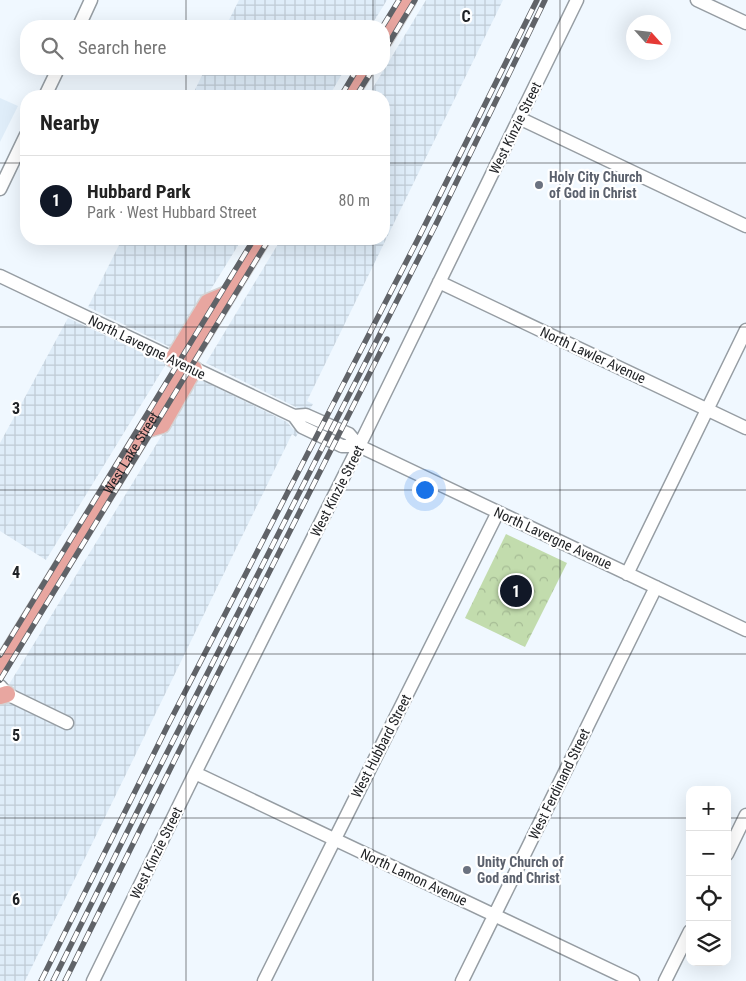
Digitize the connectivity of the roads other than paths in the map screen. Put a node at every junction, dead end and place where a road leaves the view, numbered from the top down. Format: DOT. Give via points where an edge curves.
graph roads {
  1 [pos="92,0"];
  2 [pos="408,0"];
  3 [pos="577,0"];
  4 [pos="697,0"];
  5 [pos="82,20"];
  6 [pos="746,23"];
  7 [pos="390,30"];
  8 [pos="55,75"];
  9 [pos="362,75"];
  10 [pos="48,90"];
  11 [pos="353,90"];
  12 [pos="519,118"];
  13 [pos="20,147"];
  14 [pos="0,189"];
  15 [pos="746,226"];
  16 [pos="258,245"];
  17 [pos="0,276"];
  18 [pos="439,282"];
  19 [pos="228,294"];
  20 [pos="746,330"];
  21 [pos="184,364"];
  22 [pos="707,409"];
  23 [pos="746,428"];
  24 [pos="145,430"];
  25 [pos="359,446"];
  26 [pos="498,512"];
  27 [pos="627,574"];
  28 [pos="656,587"];
  29 [pos="746,630"];
  30 [pos="0,667"];
  31 [pos="2,692"];
  32 [pos="67,723"];
  33 [pos="195,773"];
  34 [pos="746,815"];
  35 [pos="334,839"];
  36 [pos="731,846"];
  37 [pos="495,915"];
  38 [pos="686,938"];
  39 [pos="93,981"];
  40 [pos="264,981"];
  41 [pos="462,981"];
  42 [pos="633,981"];
  43 [pos="665,981"];
  1 -- 5 [label="street"];
  2 -- 7 [label="main road"];
  3 -- 12 [label="street, West Kinzie Street"];
  4 -- 6 [label="street"];
  8 -- 10 [label="street"];
  9 -- 11 [label="main road"];
  12 -- 15 [label="street"];
  12 -- 18 [label="street, West Kinzie Street"];
  13 -- 14 [label="street"];
  16 -- 19 [label="main road, West Lake Street"];
  17 -- 21 [label="street, North Lavergne Avenue"];
  18 -- 22 [label="street, North Lawler Avenue"];
  18 -- 25 [label="street, West Kinzie Street"];
  19 -- 21 [label="main road, West Lake Street"];
  19 -- 21 [label="main road" via="208,302"];
  20 -- 22 [label="street"];
  21 -- 24 [label="main road, West Lake Street"];
  21 -- 24 [label="main road" via="162,425"];
  21 -- 25 [label="street, North Lavergne Avenue" via="294,416 302,427 342,446"];
  22 -- 23 [label="street, North Lawler Avenue"];
  22 -- 27 [label="street"];
  24 -- 30 [label="main road, West Lake Street"];
  25 -- 26 [label="street, North Lavergne Avenue"];
  25 -- 33 [label="street, West Kinzie Street"];
  26 -- 27 [label="street, North Lavergne Avenue"];
  26 -- 35 [label="street, West Hubbard Street"];
  27 -- 28 [label="street, North Lavergne Avenue"];
  28 -- 29 [label="street, North Lavergne Avenue"];
  28 -- 37 [label="street, West Ferdinand Street"];
  31 -- 32 [label="street"];
  33 -- 35 [label="street, North Lamon Avenue"];
  33 -- 39 [label="street, West Kinzie Street"];
  34 -- 36 [label="street"];
  35 -- 37 [label="street, North Lamon Avenue"];
  35 -- 40 [label="street, West Hubbard Street"];
  37 -- 41 [label="street, West Ferdinand Street"];
  37 -- 42 [label="street, North Lamon Avenue"];
  38 -- 43 [label="street"];
}
